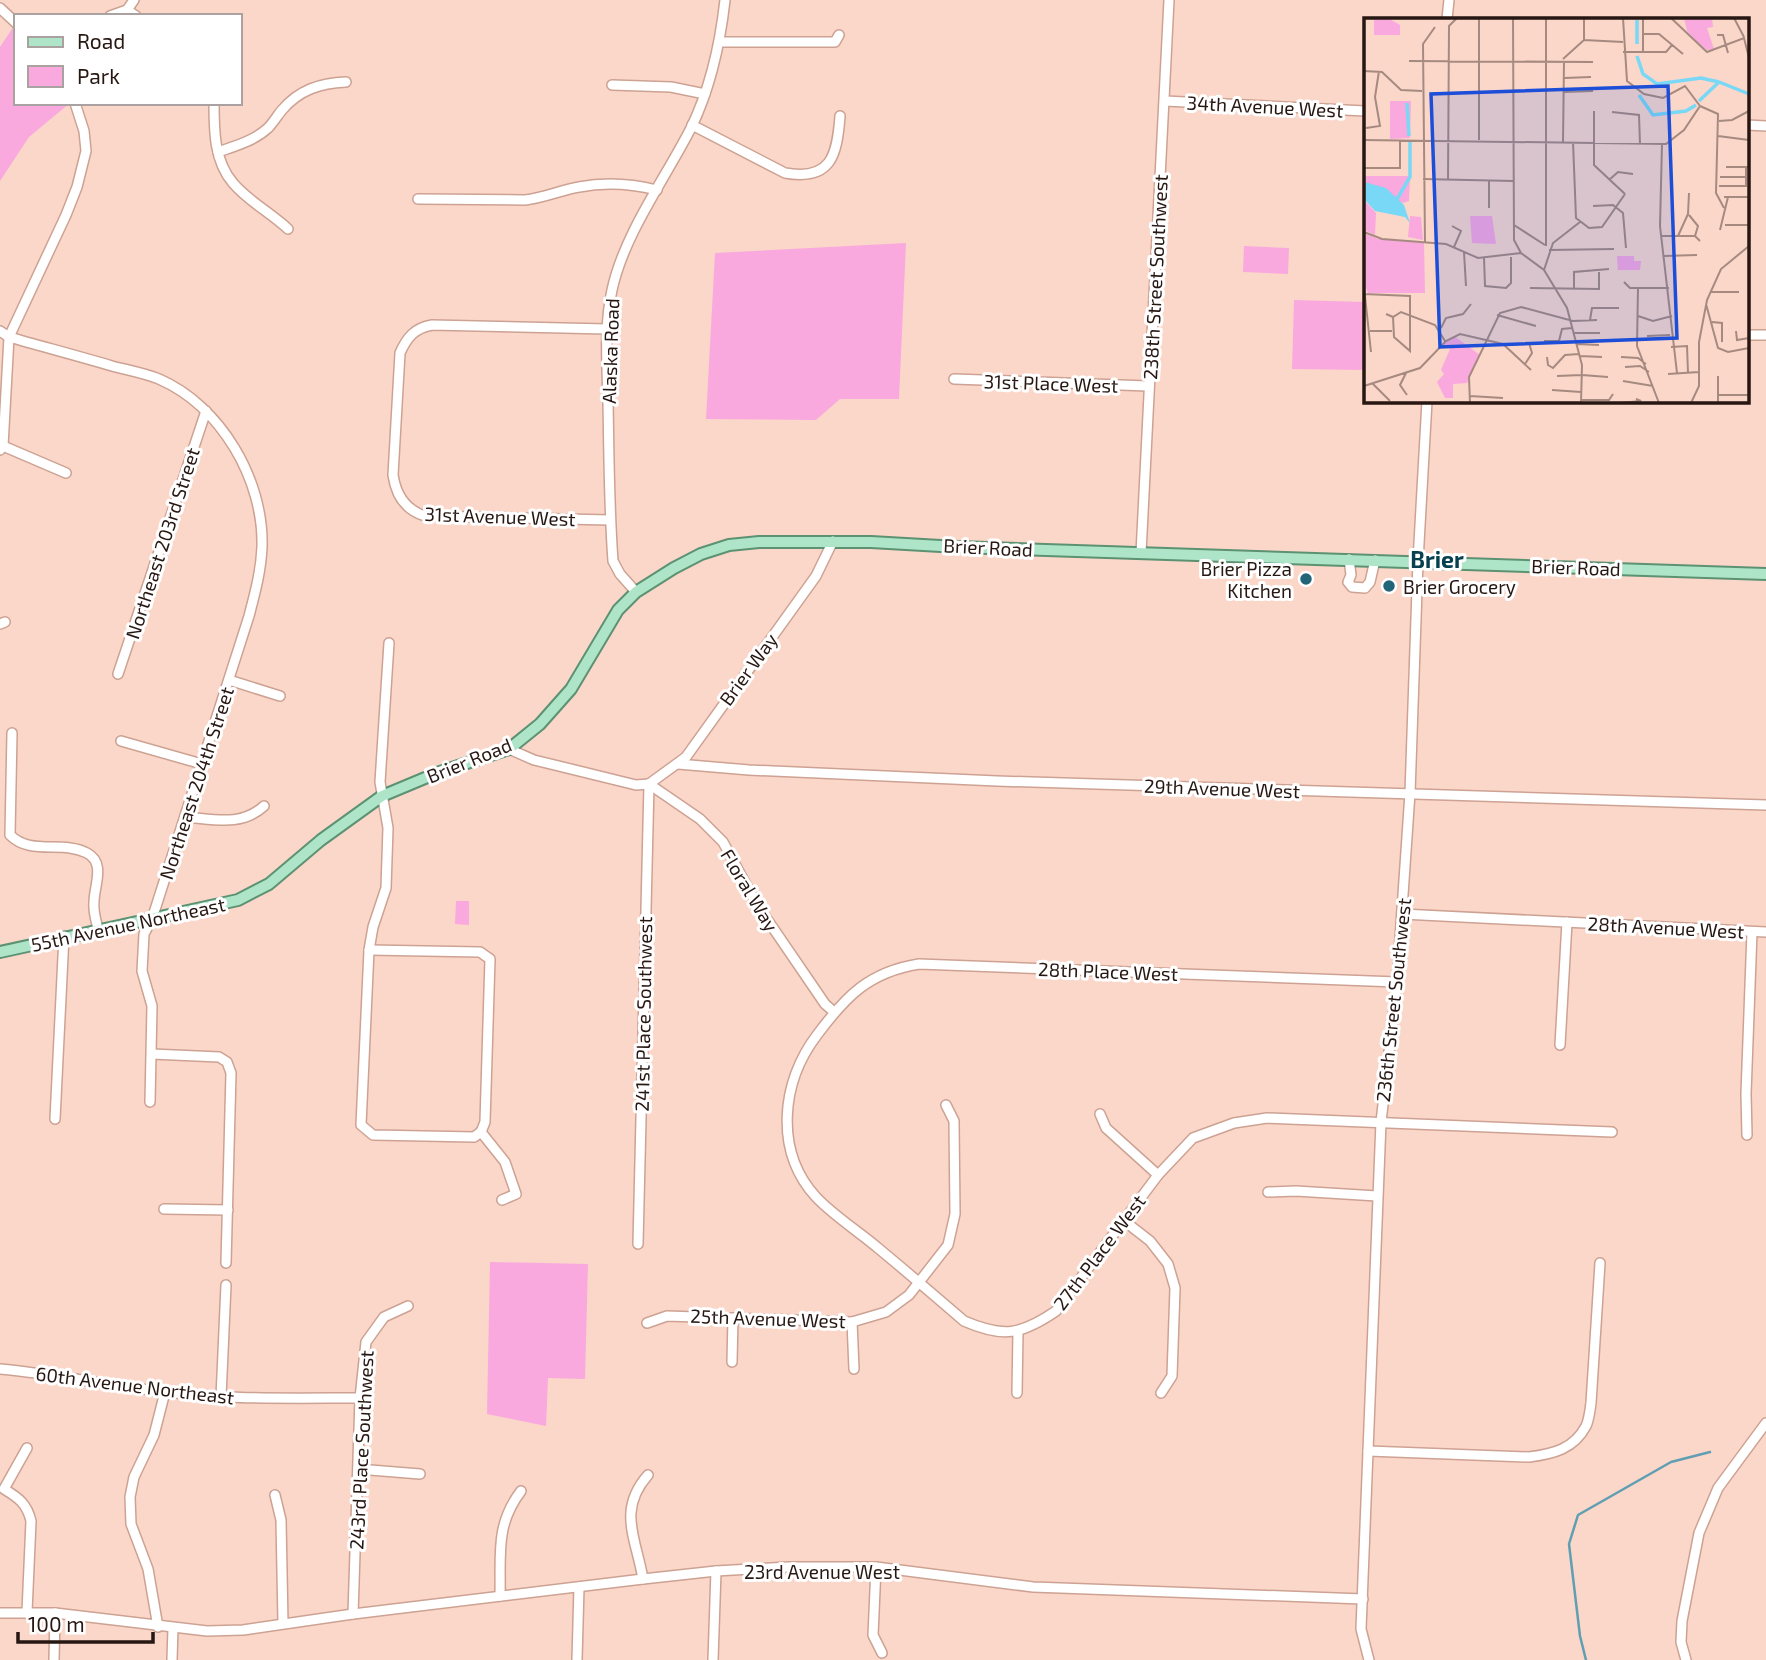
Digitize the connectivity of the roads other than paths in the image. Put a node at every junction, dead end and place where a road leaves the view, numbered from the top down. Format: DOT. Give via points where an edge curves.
graph roads {
  1 [pos="134,0"];
  2 [pos="725,0"];
  3 [pos="1169,0"];
  4 [pos="1448,0"];
  5 [pos="0,8"];
  6 [pos="127,10"];
  7 [pos="116,14"];
  8 [pos="133,14"];
  9 [pos="1447,18"];
  10 [pos="14,21"];
  11 [pos="839,35"];
  12 [pos="720,42"];
  13 [pos="346,82"];
  14 [pos="612,85"];
  15 [pos="705,94"];
  16 [pos="1165,101"];
  17 [pos="76,105"];
  18 [pos="214,105"];
  19 [pos="1364,111"];
  20 [pos="840,116"];
  21 [pos="692,125"];
  22 [pos="1748,125"];
  23 [pos="1766,126"];
  24 [pos="218,152"];
  25 [pos="657,190"];
  26 [pos="418,199"];
  27 [pos="288,229"];
  28 [pos="607,329"];
  29 [pos="0,331"];
  30 [pos="1748,335"];
  31 [pos="1766,335"];
  32 [pos="9,337"];
  33 [pos="954,379"];
  34 [pos="1148,386"];
  35 [pos="1427,402"];
  36 [pos="206,411"];
  37 [pos="1,448"];
  38 [pos="66,473"];
  39 [pos="610,520"];
  40 [pos="833,541"];
  41 [pos="1141,554"];
  42 [pos="1349,559"];
  43 [pos="1375,560"];
  44 [pos="1418,561"];
  45 [pos="1766,574"];
  46 [pos="636,592"];
  47 [pos="389,643"];
  48 [pos="118,674"];
  49 [pos="229,680"];
  50 [pos="280,696"];
  51 [pos="12,733"];
  52 [pos="121,741"];
  53 [pos="509,749"];
  54 [pos="202,764"];
  55 [pos="678,764"];
  56 [pos="649,784"];
  57 [pos="1410,793"];
  58 [pos="382,796"];
  59 [pos="1766,805"];
  60 [pos="264,806"];
  61 [pos="185,817"];
  62 [pos="321,840"];
  63 [pos="1402,914"];
  64 [pos="152,919"];
  65 [pos="1567,922"];
  66 [pos="99,929"];
  67 [pos="1752,932"];
  68 [pos="1766,932"];
  69 [pos="64,936"];
  70 [pos="369,950"];
  71 [pos="0,952"];
  72 [pos="1397,982"];
  73 [pos="834,1012"];
  74 [pos="1560,1045"];
  75 [pos="152,1054"];
  76 [pos="150,1102"];
  77 [pos="946,1105"];
  78 [pos="1100,1114"];
  79 [pos="55,1119"];
  80 [pos="1381,1122"];
  81 [pos="481,1132"];
  82 [pos="1612,1132"];
  83 [pos="1747,1135"];
  84 [pos="1158,1175"];
  85 [pos="1268,1192"];
  86 [pos="1377,1196"];
  87 [pos="502,1200"];
  88 [pos="164,1209"];
  89 [pos="228,1210"];
  90 [pos="1123,1220"];
  91 [pos="638,1244"];
  92 [pos="226,1263"];
  93 [pos="1600,1264"];
  94 [pos="920,1283"];
  95 [pos="226,1285"];
  96 [pos="408,1306"];
  97 [pos="733,1318"];
  98 [pos="852,1322"];
  99 [pos="647,1323"];
  100 [pos="1018,1332"];
  101 [pos="732,1362"];
  102 [pos="853,1369"];
  103 [pos="0,1370"];
  104 [pos="165,1392"];
  105 [pos="1017,1393"];
  106 [pos="1161,1393"];
  107 [pos="221,1397"];
  108 [pos="360,1398"];
  109 [pos="1766,1423"];
  110 [pos="27,1448"];
  111 [pos="1368,1451"];
  112 [pos="358,1469"];
  113 [pos="420,1474"];
  114 [pos="648,1475"];
  115 [pos="2,1488"];
  116 [pos="521,1491"];
  117 [pos="275,1495"];
  118 [pos="876,1567"];
  119 [pos="716,1571"];
  120 [pos="643,1579"];
  121 [pos="579,1587"];
  122 [pos="500,1596"];
  123 [pos="1363,1599"];
  124 [pos="27,1612"];
  125 [pos="0,1613"];
  126 [pos="55,1614"];
  127 [pos="353,1614"];
  128 [pos="283,1623"];
  129 [pos="158,1627"];
  130 [pos="173,1628"];
  131 [pos="882,1653"];
  132 [pos="54,1660"];
  133 [pos="172,1660"];
  134 [pos="578,1660"];
  135 [pos="713,1660"];
  136 [pos="1369,1660"];
  137 [pos="1686,1660"];
  1 -- 6 [label="street"];
  2 -- 12 [label="street, Alaska Road"];
  3 -- 16 [label="street, 238th Street Southwest"];
  4 -- 9 [label="street"];
  5 -- 10 [label="street"];
  6 -- 7 [label="street"];
  6 -- 8 [label="street"];
  11 -- 12 [label="street" via="835,43"];
  12 -- 15 [label="street, Alaska Road"];
  13 -- 24 [label="street" via="310,88 293,98 260,134"];
  14 -- 15 [label="street" via="671,86"];
  15 -- 21 [label="street, Alaska Road"];
  16 -- 19 [label="street, 34th Avenue West"];
  16 -- 34 [label="street, 238th Street Southwest"];
  17 -- 32 [label="street" via="86,143 77,187"];
  18 -- 24 [label="street"];
  20 -- 21 [label="street" via="838,145 829,165 799,176"];
  21 -- 25 [label="street, Alaska Road"];
  22 -- 23 [label="street"];
  24 -- 27 [label="street" via="234,185"];
  25 -- 26 [label="street" via="604,184 525,200"];
  25 -- 28 [label="street, Alaska Road" via="628,244 612,289"];
  28 -- 39 [label="street, Alaska Road"];
  28 -- 39 [label="street, 31st Avenue West" via="432,325 414,332 400,353 393,475 407,508 425,516"];
  29 -- 32 [label="street, Northeast 204th Street"];
  30 -- 31 [label="street"];
  32 -- 36 [label="street, Northeast 204th Street" via="158,379 188,394"];
  32 -- 37 [label="street"];
  33 -- 34 [label="street, 31st Place West"];
  34 -- 41 [label="street, 238th Street Southwest"];
  35 -- 44 [label="street, 236th Street Southwest"];
  36 -- 48 [label="street, Northeast 203rd Street"];
  36 -- 49 [label="street, Northeast 204th Street" via="243,465 260,519 262,546 255,594"];
  37 -- 38 [label="street"];
  39 -- 46 [label="street, Alaska Road" via="613,561"];
  40 -- 41 [label="main road, Brier Road"];
  40 -- 46 [label="main road, Brier Road" via="729,545 701,554"];
  40 -- 55 [label="street, Brier Way" via="816,576"];
  41 -- 42 [label="main road, Brier Road"];
  42 -- 43 [label="main road, Brier Road"];
  42 -- 43 [label="street" via="1352,587 1370,582"];
  43 -- 44 [label="main road, Brier Road"];
  44 -- 45 [label="main road, Brier Road"];
  44 -- 57 [label="street, 236th Street Southwest"];
  46 -- 53 [label="main road, Brier Road" via="608,623 571,689 540,724"];
  47 -- 58 [label="street"];
  49 -- 50 [label="street"];
  49 -- 54 [label="street, Northeast 204th Street"];
  51 -- 66 [label="street" via="10,835 32,847 53,846 93,858 99,881 93,900"];
  52 -- 54 [label="street"];
  53 -- 56 [label="street" via="534,760 636,785"];
  53 -- 58 [label="main road, Brier Road"];
  54 -- 61 [label="street, Northeast 204th Street"];
  55 -- 56 [label="street, Brier Way"];
  55 -- 57 [label="street, 29th Avenue West" via="997,781"];
  56 -- 73 [label="street, Floral Way" via="700,819 723,842 780,940"];
  56 -- 91 [label="street, 241st Place Southwest"];
  57 -- 59 [label="street, 29th Avenue West"];
  57 -- 63 [label="street, 236th Street Southwest"];
  58 -- 62 [label="main road, Brier Road"];
  58 -- 70 [label="street" via="388,828 386,888"];
  60 -- 61 [label="street" via="253,816 237,820"];
  61 -- 64 [label="street, Northeast 204th Street"];
  62 -- 64 [label="main road, 55th Avenue Northeast" via="252,894"];
  63 -- 65 [label="street, 28th Avenue West"];
  63 -- 72 [label="street, 236th Street Southwest"];
  64 -- 66 [label="main road, 55th Avenue Northeast"];
  64 -- 75 [label="street, Northeast 204th Street" via="144,933 142,971 152,1006"];
  65 -- 67 [label="street, 28th Avenue West"];
  65 -- 74 [label="street, 28th Avenue West"];
  66 -- 69 [label="main road, 55th Avenue Northeast"];
  67 -- 68 [label="street, 28th Avenue West"];
  67 -- 83 [label="street"];
  69 -- 71 [label="main road, 55th Avenue Northeast"];
  69 -- 79 [label="street"];
  70 -- 81 [label="street" via="480,952 490,959"];
  70 -- 81 [label="street" via="361,1125 373,1135 474,1136"];
  72 -- 73 [label="street, 28th Place West" via="919,964 877,976"];
  72 -- 80 [label="street, 236th Street Southwest"];
  73 -- 94 [label="street" via="794,1074 787,1130 794,1163 816,1196"];
  75 -- 76 [label="street, Northeast 204th Street"];
  75 -- 89 [label="street" via="219,1057 227,1062 231,1073"];
  77 -- 94 [label="street, 25th Avenue West" via="954,1121 955,1214 948,1245"];
  78 -- 84 [label="street" via="1107,1128"];
  80 -- 82 [label="street, 27th Place West"];
  80 -- 84 [label="street, 27th Place West" via="1267,1118 1234,1123 1193,1138"];
  80 -- 86 [label="street, 236th Street Southwest"];
  81 -- 87 [label="street" via="505,1161 516,1194"];
  84 -- 90 [label="street, 27th Place West"];
  85 -- 86 [label="street"];
  86 -- 111 [label="street, 236th Street Southwest"];
  88 -- 89 [label="street"];
  89 -- 92 [label="street"];
  90 -- 100 [label="street, 27th Place West" via="1056,1311"];
  90 -- 106 [label="street" via="1150,1241 1168,1264 1175,1288 1172,1377"];
  93 -- 111 [label="street" via="1591,1403 1586,1426 1569,1445 1556,1454 1529,1457"];
  94 -- 98 [label="street, 25th Avenue West" via="886,1312"];
  94 -- 100 [label="street" via="964,1321 988,1331"];
  95 -- 107 [label="street"];
  96 -- 108 [label="street, 243rd Place Southwest" via="384,1317 366,1342"];
  97 -- 98 [label="street, 25th Avenue West"];
  97 -- 99 [label="street, 25th Avenue West" via="667,1316"];
  97 -- 101 [label="street"];
  98 -- 102 [label="street"];
  100 -- 105 [label="street"];
  103 -- 104 [label="street, 60th Avenue Northeast"];
  104 -- 107 [label="street, 60th Avenue Northeast"];
  104 -- 129 [label="street" via="155,1435 134,1477 130,1497 131,1524 148,1569"];
  107 -- 108 [label="street, 60th Avenue Northeast"];
  108 -- 112 [label="street, 243rd Place Southwest"];
  109 -- 137 [label="street" via="1718,1489 1699,1533 1682,1621"];
  110 -- 115 [label="street"];
  111 -- 123 [label="street, 236th Street Southwest"];
  112 -- 113 [label="street"];
  112 -- 127 [label="street, 243rd Place Southwest"];
  114 -- 120 [label="street" via="632,1498 630,1521"];
  115 -- 124 [label="street" via="21,1500 31,1521"];
  116 -- 122 [label="street" via="505,1516 501,1535"];
  117 -- 128 [label="street" via="281,1520"];
  118 -- 119 [label="street, 23rd Avenue West"];
  118 -- 123 [label="street, 23rd Avenue West" via="1033,1587"];
  118 -- 131 [label="street" via="873,1636"];
  119 -- 120 [label="street, 23rd Avenue West"];
  119 -- 135 [label="street"];
  120 -- 121 [label="street, 23rd Avenue West"];
  121 -- 122 [label="street, 23rd Avenue West"];
  121 -- 134 [label="street"];
  122 -- 127 [label="street, 23rd Avenue West"];
  123 -- 136 [label="street, 236th Street Southwest" via="1361,1629"];
  124 -- 125 [label="street, 23rd Avenue West"];
  124 -- 126 [label="street, 23rd Avenue West"];
  126 -- 129 [label="street, 23rd Avenue West"];
  126 -- 132 [label="street"];
  127 -- 128 [label="street, 23rd Avenue West"];
  128 -- 130 [label="street, 23rd Avenue West" via="226,1631"];
  129 -- 130 [label="street, 23rd Avenue West"];
  130 -- 133 [label="street"];
}
